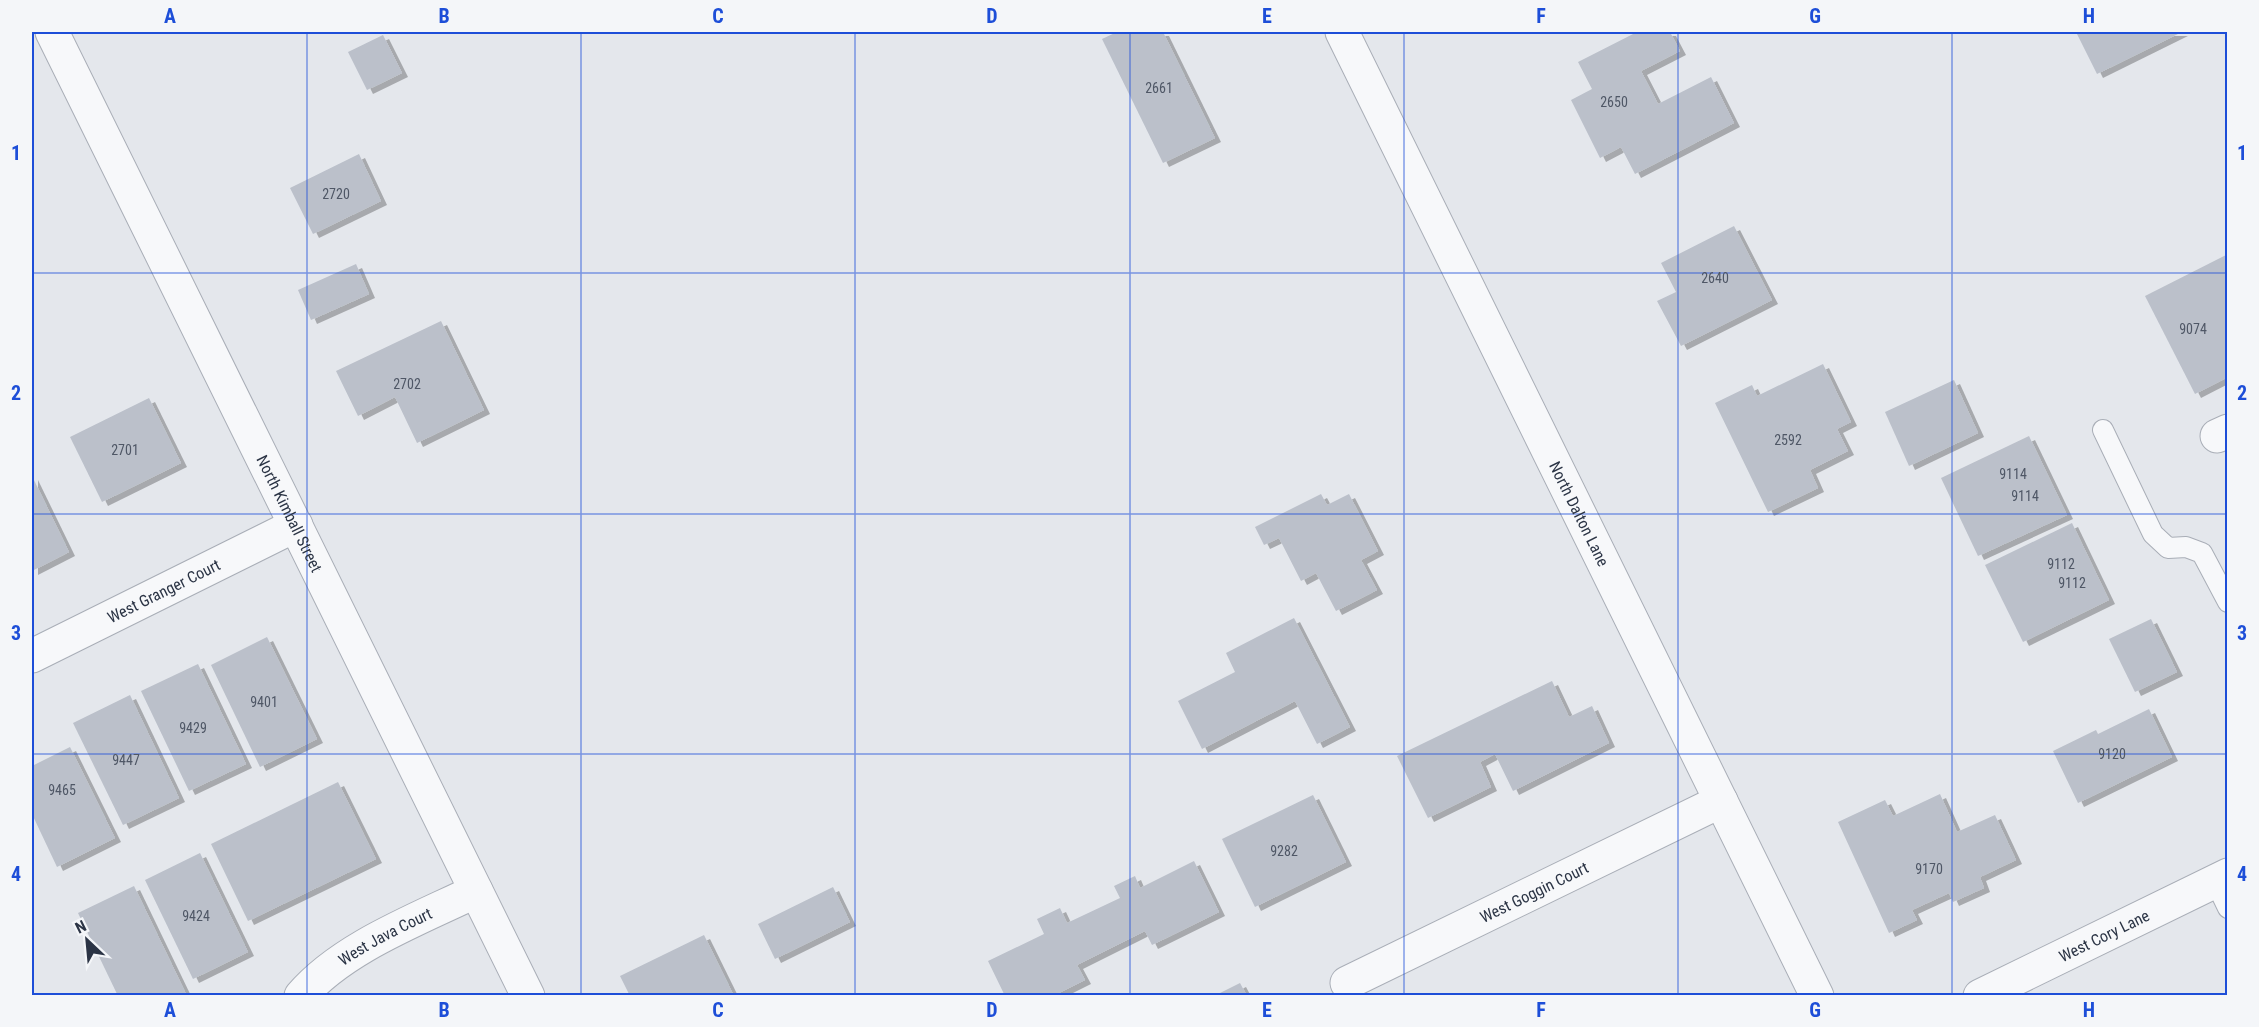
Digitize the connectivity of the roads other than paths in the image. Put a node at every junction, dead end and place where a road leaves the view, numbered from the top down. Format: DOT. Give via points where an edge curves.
graph roads {
  1 [pos="52,32"];
  2 [pos="1342,32"];
  3 [pos="2103,430"];
  4 [pos="296,525"];
  5 [pos="2228,602"];
  6 [pos="32,656"];
  7 [pos="1721,801"];
  8 [pos="2223,888"];
  9 [pos="476,891"];
  10 [pos="1347,983"];
  11 [pos="301,996"];
  12 [pos="528,996"];
  13 [pos="1817,996"];
  14 [pos="1980,996"];
  1 -- 4 [label="street, North Kimball Street"];
  2 -- 7 [label="street, North Dalton Lane"];
  3 -- 5 [label="lane" via="2153,534 2168,548 2186,547 2202,553"];
  4 -- 6 [label="street, West Granger Court"];
  4 -- 9 [label="street, North Kimball Street"];
  7 -- 10 [label="street, West Goggin Court"];
  7 -- 13 [label="street, North Dalton Lane"];
  8 -- 14 [label="street, West Cory Lane"];
  9 -- 11 [label="street, West Java Court" via="352,952"];
  9 -- 12 [label="street, North Kimball Street"];
}
